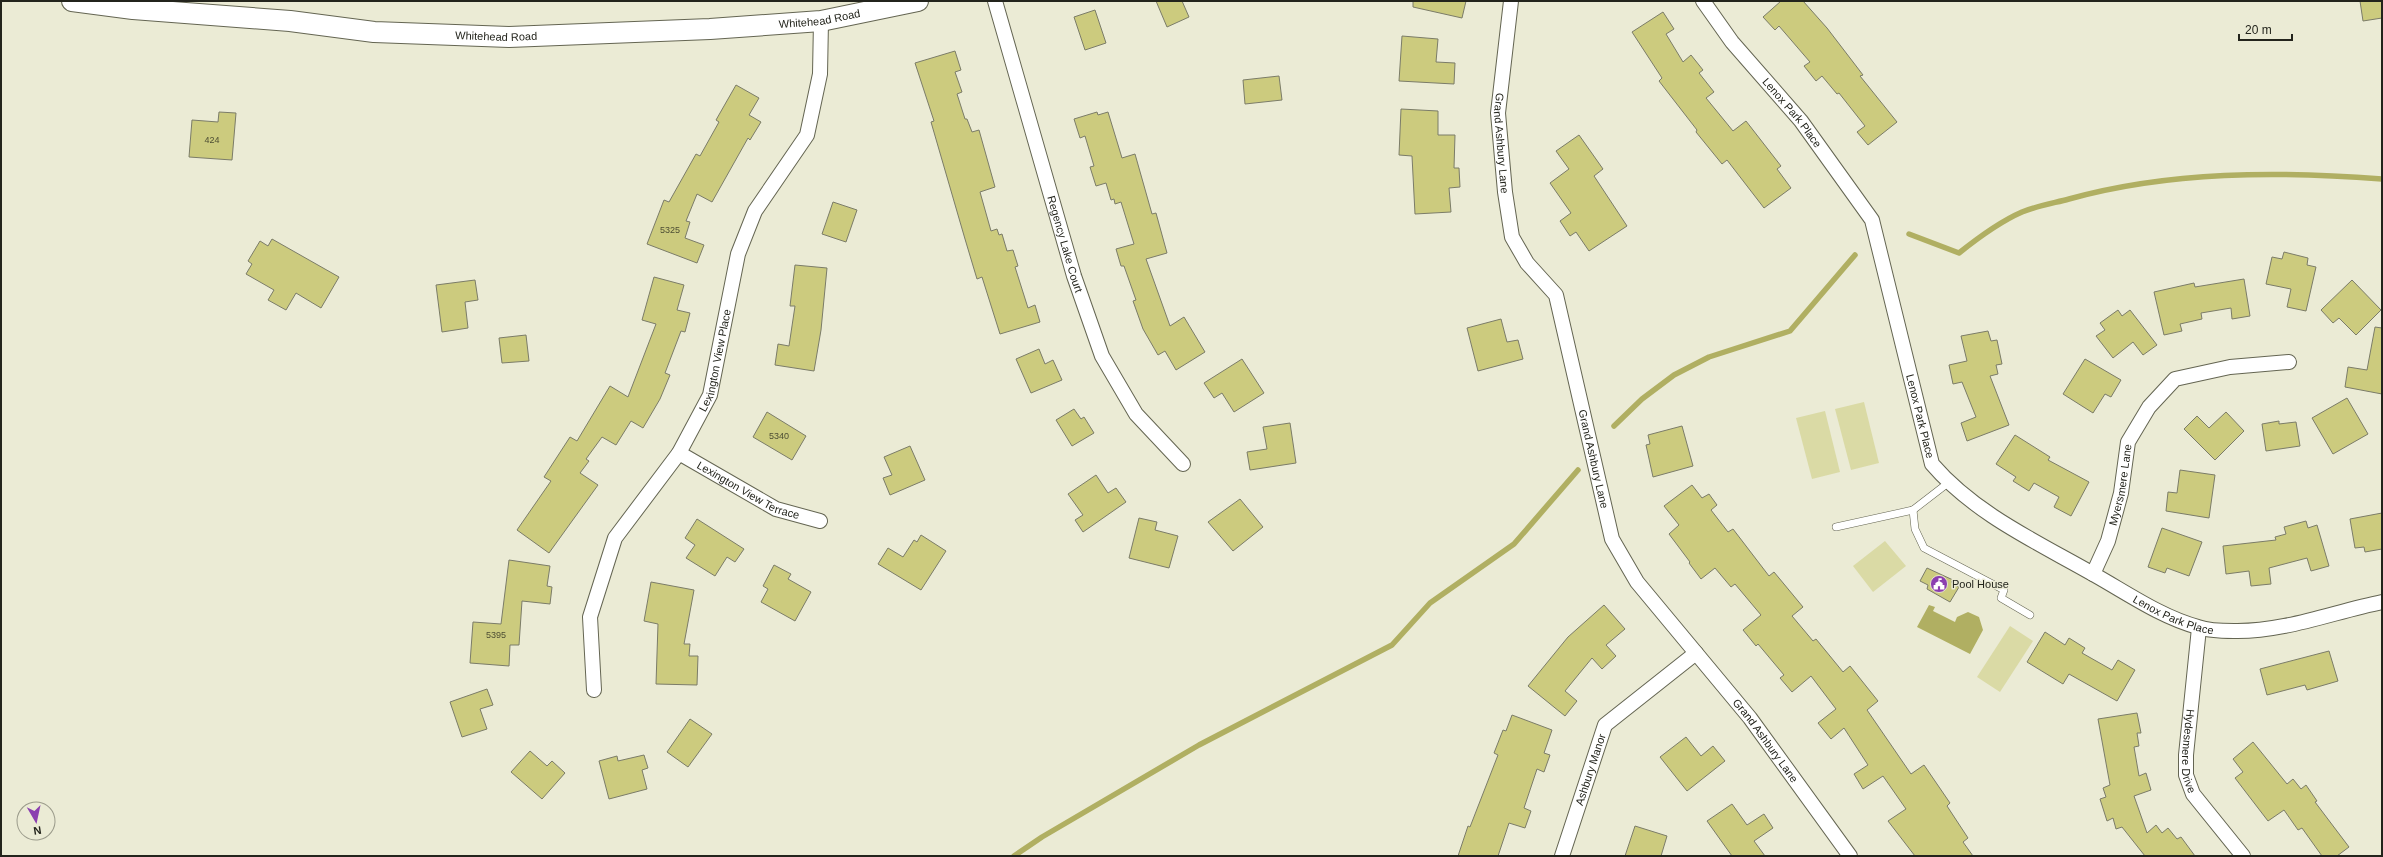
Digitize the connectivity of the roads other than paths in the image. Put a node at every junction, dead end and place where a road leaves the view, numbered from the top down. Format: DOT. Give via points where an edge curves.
graph roads {
  1 [pos="72,1"];
  2 [pos="918,1"];
  3 [pos="995,1"];
  4 [pos="1511,1"];
  5 [pos="1702,1"];
  6 [pos="821,21"];
  7 [pos="2289,362"];
  8 [pos="679,453"];
  9 [pos="1183,464"];
  10 [pos="1948,483"];
  11 [pos="1913,510"];
  12 [pos="820,521"];
  13 [pos="1836,526"];
  14 [pos="2093,574"];
  15 [pos="2382,602"];
  16 [pos="2030,615"];
  17 [pos="2199,628"];
  18 [pos="1696,653"];
  19 [pos="594,690"];
  20 [pos="1562,856"];
  21 [pos="1850,856"];
  22 [pos="2243,856"];
  1 -- 6 [label="street, Whitehead Road" via="134,9 290,21 374,32 509,37 710,29"];
  2 -- 6 [label="street, Whitehead Road"];
  3 -- 9 [label="street, Regency Lake Court" via="1074,276 1102,356 1136,414"];
  4 -- 18 [label="street, Grand Ashbury Lane" via="1498,113 1512,237 1527,263 1556,295 1612,539 1637,582"];
  5 -- 10 [label="street, Lenox Park Place" via="1732,42 1801,121 1872,220 1932,464"];
  6 -- 8 [label="street, Lexington View Place" via="820,74 807,135 755,211 738,254 710,395"];
  7 -- 14 [label="street, Myersmere Lane" via="2230,367 2175,380 2149,407 2128,442 2121,493 2108,541"];
  8 -- 12 [label="street, Lexington View Terrace" via="776,509"];
  8 -- 19 [label="street, Lexington View Place" via="615,538 590,617"];
  10 -- 11 [label="lane"];
  10 -- 14 [label="street, Lenox Park Place" via="1981,510"];
  11 -- 13 [label="lane"];
  11 -- 16 [label="lane" via="1915,529 1924,548 2004,590 2001,598"];
  14 -- 17 [label="street, Lenox Park Place" via="2166,615"];
  15 -- 17 [label="street, Lenox Park Place" via="2272,630 2234,631"];
  17 -- 22 [label="street, Hydesmere Drive" via="2186,775 2193,794"];
  18 -- 20 [label="street, Ashbury Manor" via="1605,726"];
  18 -- 21 [label="street, Grand Ashbury Lane" via="1750,718"];
}
